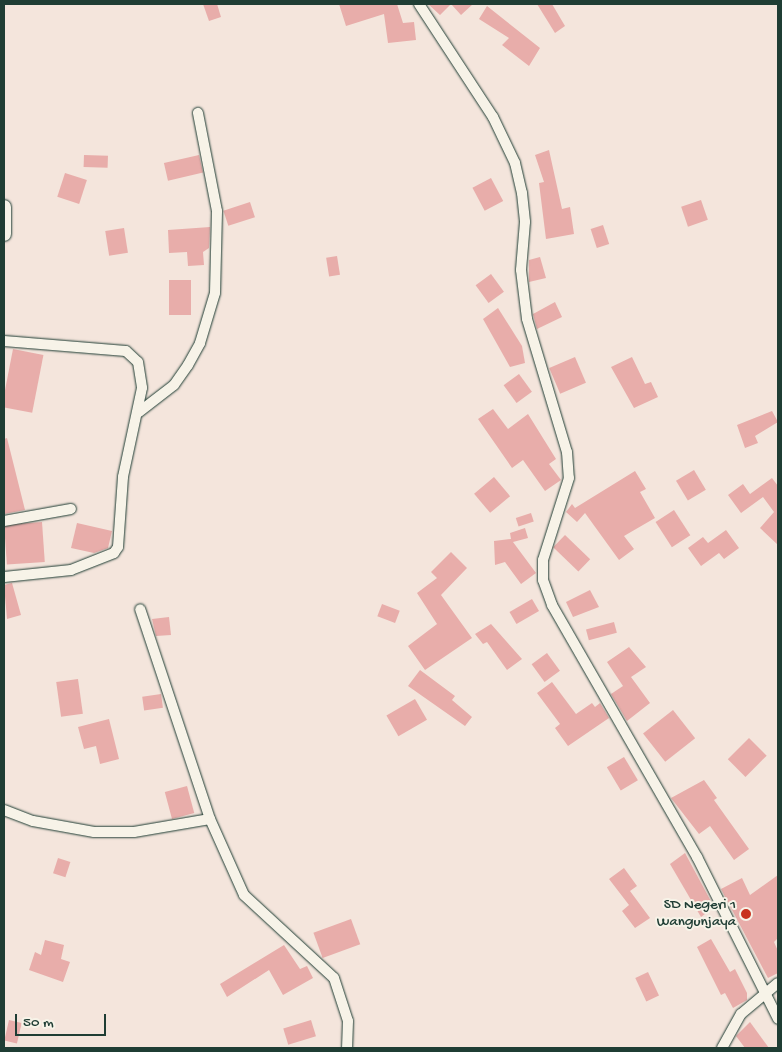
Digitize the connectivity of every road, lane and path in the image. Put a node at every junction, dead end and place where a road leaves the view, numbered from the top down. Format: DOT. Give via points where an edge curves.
graph roads {
  1 [pos="419,4"];
  2 [pos="198,114"];
  3 [pos="4,207"];
  4 [pos="4,234"];
  5 [pos="4,341"];
  6 [pos="139,412"];
  7 [pos="71,509"];
  8 [pos="4,521"];
  9 [pos="4,577"];
  10 [pos="140,609"];
  11 [pos="4,810"];
  12 [pos="210,819"];
  13 [pos="778,983"];
  14 [pos="765,991"];
  15 [pos="778,1019"];
  16 [pos="347,1048"];
  17 [pos="722,1048"];
  1 -- 14 [label="street" via="493,117 515,163 522,193 525,222 521,270 527,319 567,452 569,478 543,560 543,580 552,605 697,857"];
  2 -- 6 [label="street" via="217,211 215,294 200,343 188,365 174,385"];
  3 -- 4 [label="main road"];
  5 -- 6 [label="street" via="126,351 138,362 141,378"];
  6 -- 9 [label="street" via="128,450 120,536 114,553 71,570"];
  7 -- 8 [label="street"];
  10 -- 12 [label="street"];
  11 -- 12 [label="street" via="33,821 94,832 134,832"];
  12 -- 16 [label="street" via="244,895 334,978 348,1021"];
  13 -- 14 [label="street"];
  14 -- 15 [label="street"];
  14 -- 17 [label="street" via="731,1026"];
}
